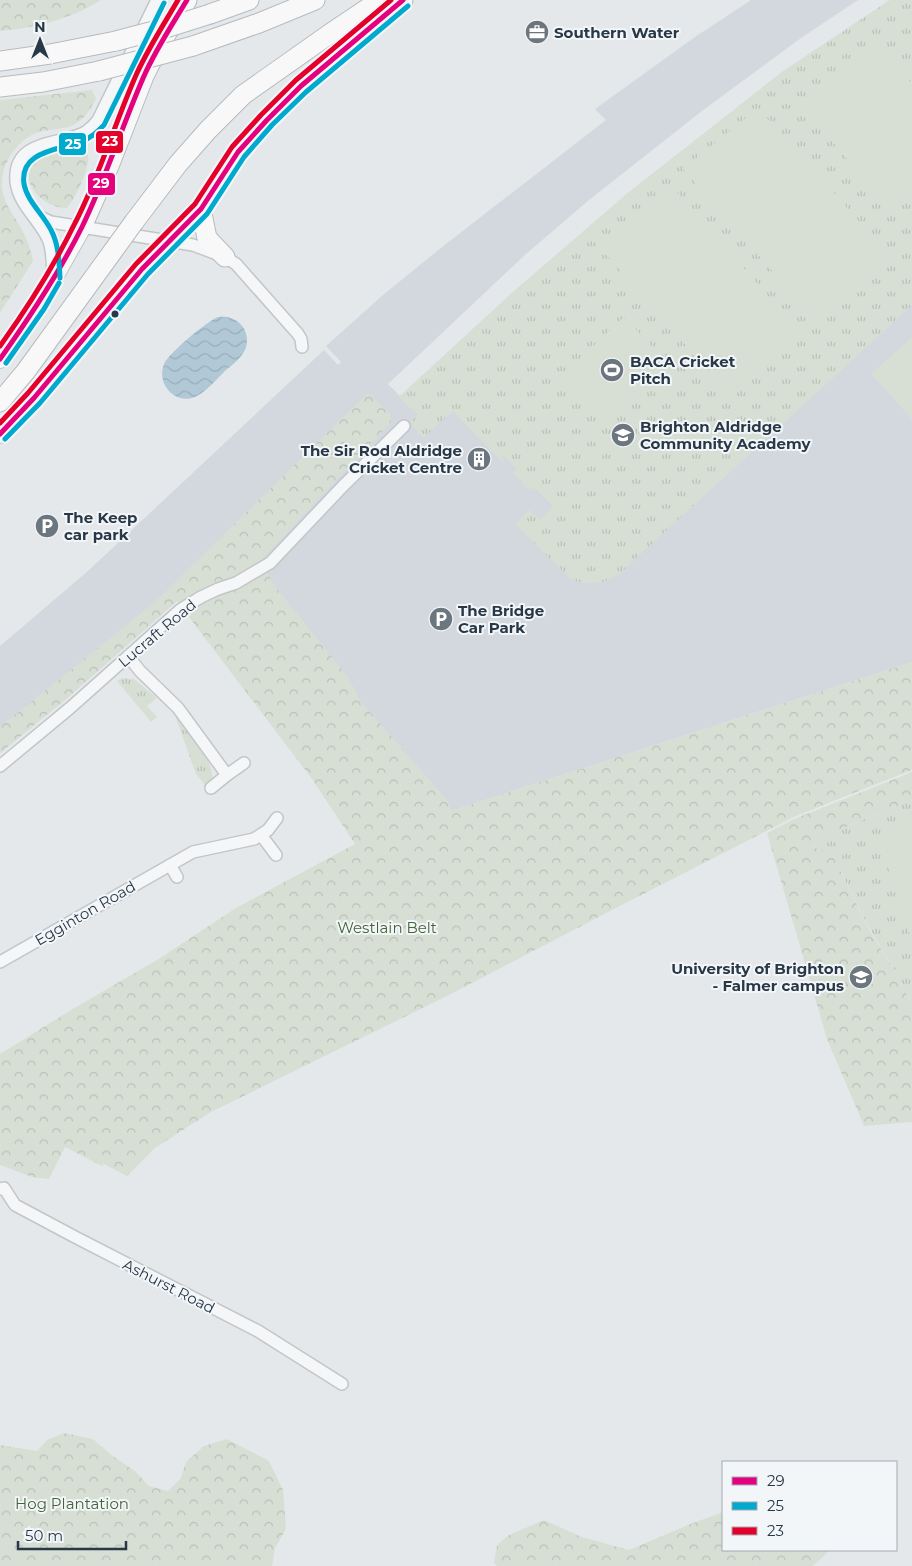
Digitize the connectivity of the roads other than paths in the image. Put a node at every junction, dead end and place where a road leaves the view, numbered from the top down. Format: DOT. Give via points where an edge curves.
graph roads {
  1 [pos="157,0"];
  2 [pos="187,0"];
  3 [pos="249,0"];
  4 [pos="315,0"];
  5 [pos="380,0"];
  6 [pos="403,0"];
  7 [pos="0,61"];
  8 [pos="0,87"];
  9 [pos="201,209"];
  10 [pos="31,214"];
  11 [pos="82,227"];
  12 [pos="169,241"];
  13 [pos="225,257"];
  14 [pos="53,279"];
  15 [pos="302,347"];
  16 [pos="0,359"];
  17 [pos="0,402"];
  18 [pos="404,426"];
  19 [pos="0,434"];
  20 [pos="128,656"];
  21 [pos="244,763"];
  22 [pos="0,766"];
  23 [pos="227,776"];
  24 [pos="211,788"];
  25 [pos="277,818"];
  26 [pos="261,835"];
  27 [pos="276,855"];
  28 [pos="170,865"];
  29 [pos="177,877"];
  30 [pos="0,962"];
  31 [pos="0,1189"];
  32 [pos="342,1384"];
  1 -- 10 [label="street" via="98,120 78,135 38,146 18,165 19,194"];
  2 -- 11 [label="highway" via="144,76"];
  3 -- 7 [label="highway, bridge" via="116,41"];
  4 -- 8 [label="highway, bridge" via="193,46 100,71"];
  5 -- 17 [label="highway, bridge" via="243,95 208,130 178,164"];
  6 -- 9 [label="highway" via="301,86 267,120 238,152"];
  9 -- 12 [label="highway"];
  9 -- 13 [label="highway" via="207,238"];
  10 -- 11 [label="street" via="51,222"];
  10 -- 14 [label="street" via="48,240"];
  11 -- 12 [label="street"];
  11 -- 14 [label="main road"];
  12 -- 13 [label="street"];
  12 -- 19 [label="main road"];
  13 -- 15 [label="street" via="236,264 298,334"];
  14 -- 16 [label="main road"];
  18 -- 20 [label="street, Lucraft Road" via="270,563 180,610"];
  20 -- 22 [label="street, Lucraft Road"];
  20 -- 23 [label="street" via="178,708"];
  21 -- 23 [label="street"];
  23 -- 24 [label="street"];
  25 -- 26 [label="street, Egginton Road"];
  26 -- 27 [label="street"];
  26 -- 28 [label="street, Egginton Road" via="202,849"];
  28 -- 29 [label="street"];
  28 -- 30 [label="street, Egginton Road"];
  31 -- 32 [label="street, Ashurst Road" via="4,1188 15,1205 258,1331"];
}
